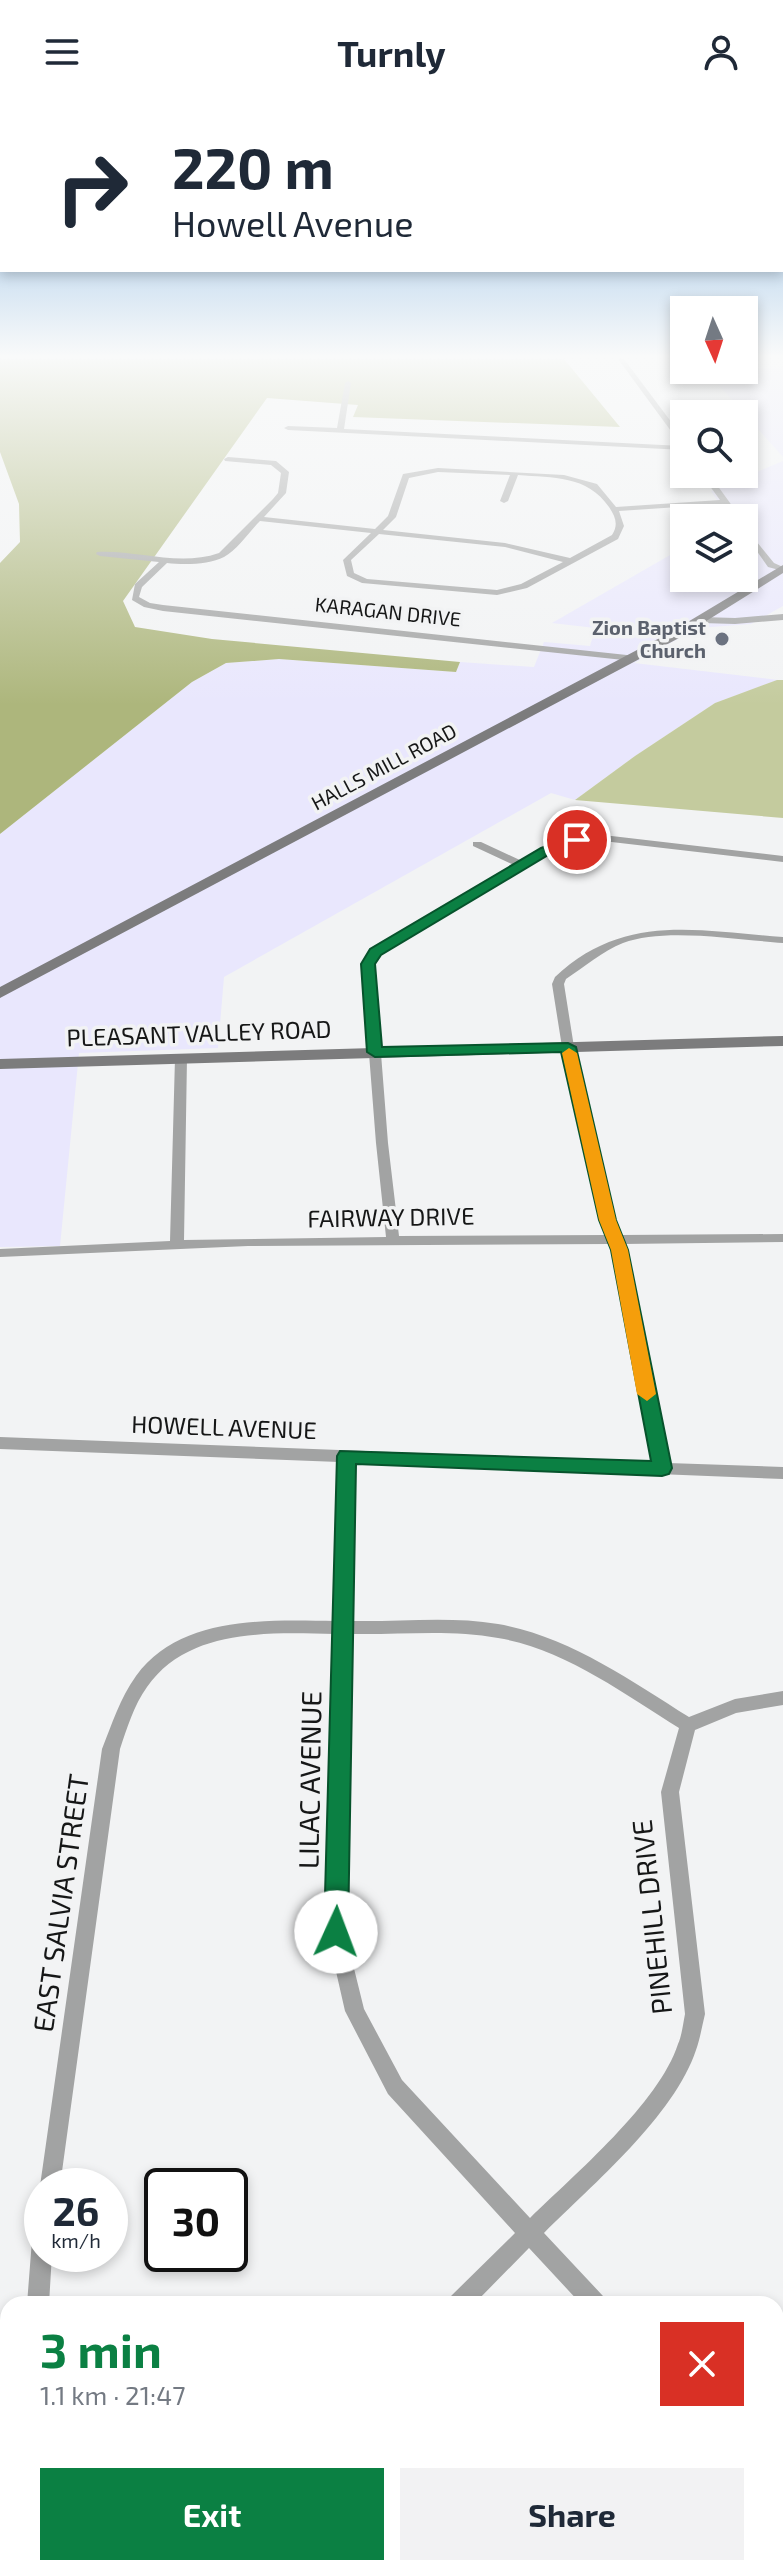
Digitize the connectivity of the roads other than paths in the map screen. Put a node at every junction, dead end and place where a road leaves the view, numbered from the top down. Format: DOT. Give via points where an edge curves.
graph roads {
  1 [pos="285,474"];
  2 [pos="411,474"];
  3 [pos="504,474"];
  4 [pos="514,475"];
  5 [pos="715,488"];
  6 [pos="504,501"];
  7 [pos="727,504"];
  8 [pos="670,506"];
  9 [pos="613,508"];
  10 [pos="256,521"];
  11 [pos="376,533"];
  12 [pos="758,547"];
  13 [pos="100,554"];
  14 [pos="165,561"];
  15 [pos="571,561"];
  16 [pos="782,569"];
  17 [pos="783,617"];
  18 [pos="702,620"];
  19 [pos="633,658"];
  20 [pos="477,844"];
  21 [pos="783,859"];
  22 [pos="523,865"];
  23 [pos="783,940"];
  24 [pos="0,993"];
  25 [pos="783,1041"];
  26 [pos="568,1047"];
  27 [pos="375,1052"];
  28 [pos="181,1058"];
  29 [pos="0,1064"];
  30 [pos="615,1238"];
  31 [pos="783,1238"];
  32 [pos="393,1239"];
  33 [pos="177,1245"];
  34 [pos="0,1253"];
  35 [pos="0,1443"];
  36 [pos="347,1456"];
  37 [pos="662,1468"];
  38 [pos="783,1473"];
  39 [pos="344,1628"];
  40 [pos="783,1698"];
  41 [pos="688,1725"];
  42 [pos="53,2168"];
  43 [pos="529,2233"];
  44 [pos="40,2272"];
  45 [pos="38,2296"];
  46 [pos="467,2296"];
  47 [pos="588,2296"];
  1 -- 10 [label="street" via="282,493"];
  2 -- 11 [label="street" via="392,517"];
  3 -- 4 [label="street"];
  4 -- 6 [label="street"];
  4 -- 9 [label="street" via="587,482 601,490"];
  5 -- 7 [label="street"];
  8 -- 9 [label="street"];
  9 -- 15 [label="street" via="621,525 618,534"];
  10 -- 11 [label="street"];
  10 -- 14 [label="street" via="222,555"];
  11 -- 15 [label="street" via="505,545"];
  11 -- 15 [label="street" via="347,560 355,578 488,594 515,589"];
  12 -- 16 [label="street" via="771,565"];
  13 -- 14 [label="street"];
  14 -- 19 [label="street, KARAGAN DRIVE" via="135,590 139,602"];
  16 -- 18 [label="street, HALLS MILL ROAD"];
  17 -- 18 [label="street"];
  18 -- 19 [label="street, HALLS MILL ROAD"];
  19 -- 24 [label="street, HALLS MILL ROAD"];
  20 -- 22 [label="street"];
  21 -- 22 [label="street" via="589,839 565,843"];
  22 -- 27 [label="street" via="370,958"];
  23 -- 26 [label="street" via="661,934 618,941 561,977"];
  25 -- 26 [label="street, PLEASANT VALLEY ROAD"];
  26 -- 27 [label="street, PLEASANT VALLEY ROAD"];
  26 -- 30 [label="street"];
  27 -- 28 [label="street, PLEASANT VALLEY ROAD"];
  27 -- 32 [label="street"];
  28 -- 29 [label="street, PLEASANT VALLEY ROAD"];
  28 -- 33 [label="street"];
  30 -- 31 [label="street, FAIRWAY DRIVE"];
  30 -- 32 [label="street, FAIRWAY DRIVE"];
  30 -- 37 [label="street"];
  32 -- 33 [label="street, FAIRWAY DRIVE"];
  33 -- 34 [label="street, FAIRWAY DRIVE"];
  35 -- 36 [label="street, HOWELL AVENUE"];
  36 -- 37 [label="street, HOWELL AVENUE"];
  36 -- 39 [label="street, LILAC AVENUE"];
  37 -- 38 [label="street, HOWELL AVENUE"];
  39 -- 41 [label="street, EAST SALVIA STREET" via="475,1628 515,1635 623,1684"];
  39 -- 42 [label="street, EAST SALVIA STREET" via="255,1628 213,1635 177,1649 132,1691 111,1749"];
  39 -- 43 [label="street, LILAC AVENUE" via="336,1932 355,2011 395,2087"];
  40 -- 41 [label="street" via="735,1706"];
  41 -- 43 [label="street, PINEHILL DRIVE" via="670,1792 695,2014 687,2049 637,2126"];
  43 -- 46 [label="street, PINEHILL DRIVE"];
  43 -- 47 [label="street, LILAC AVENUE"];
  44 -- 45 [label="street"];
}
